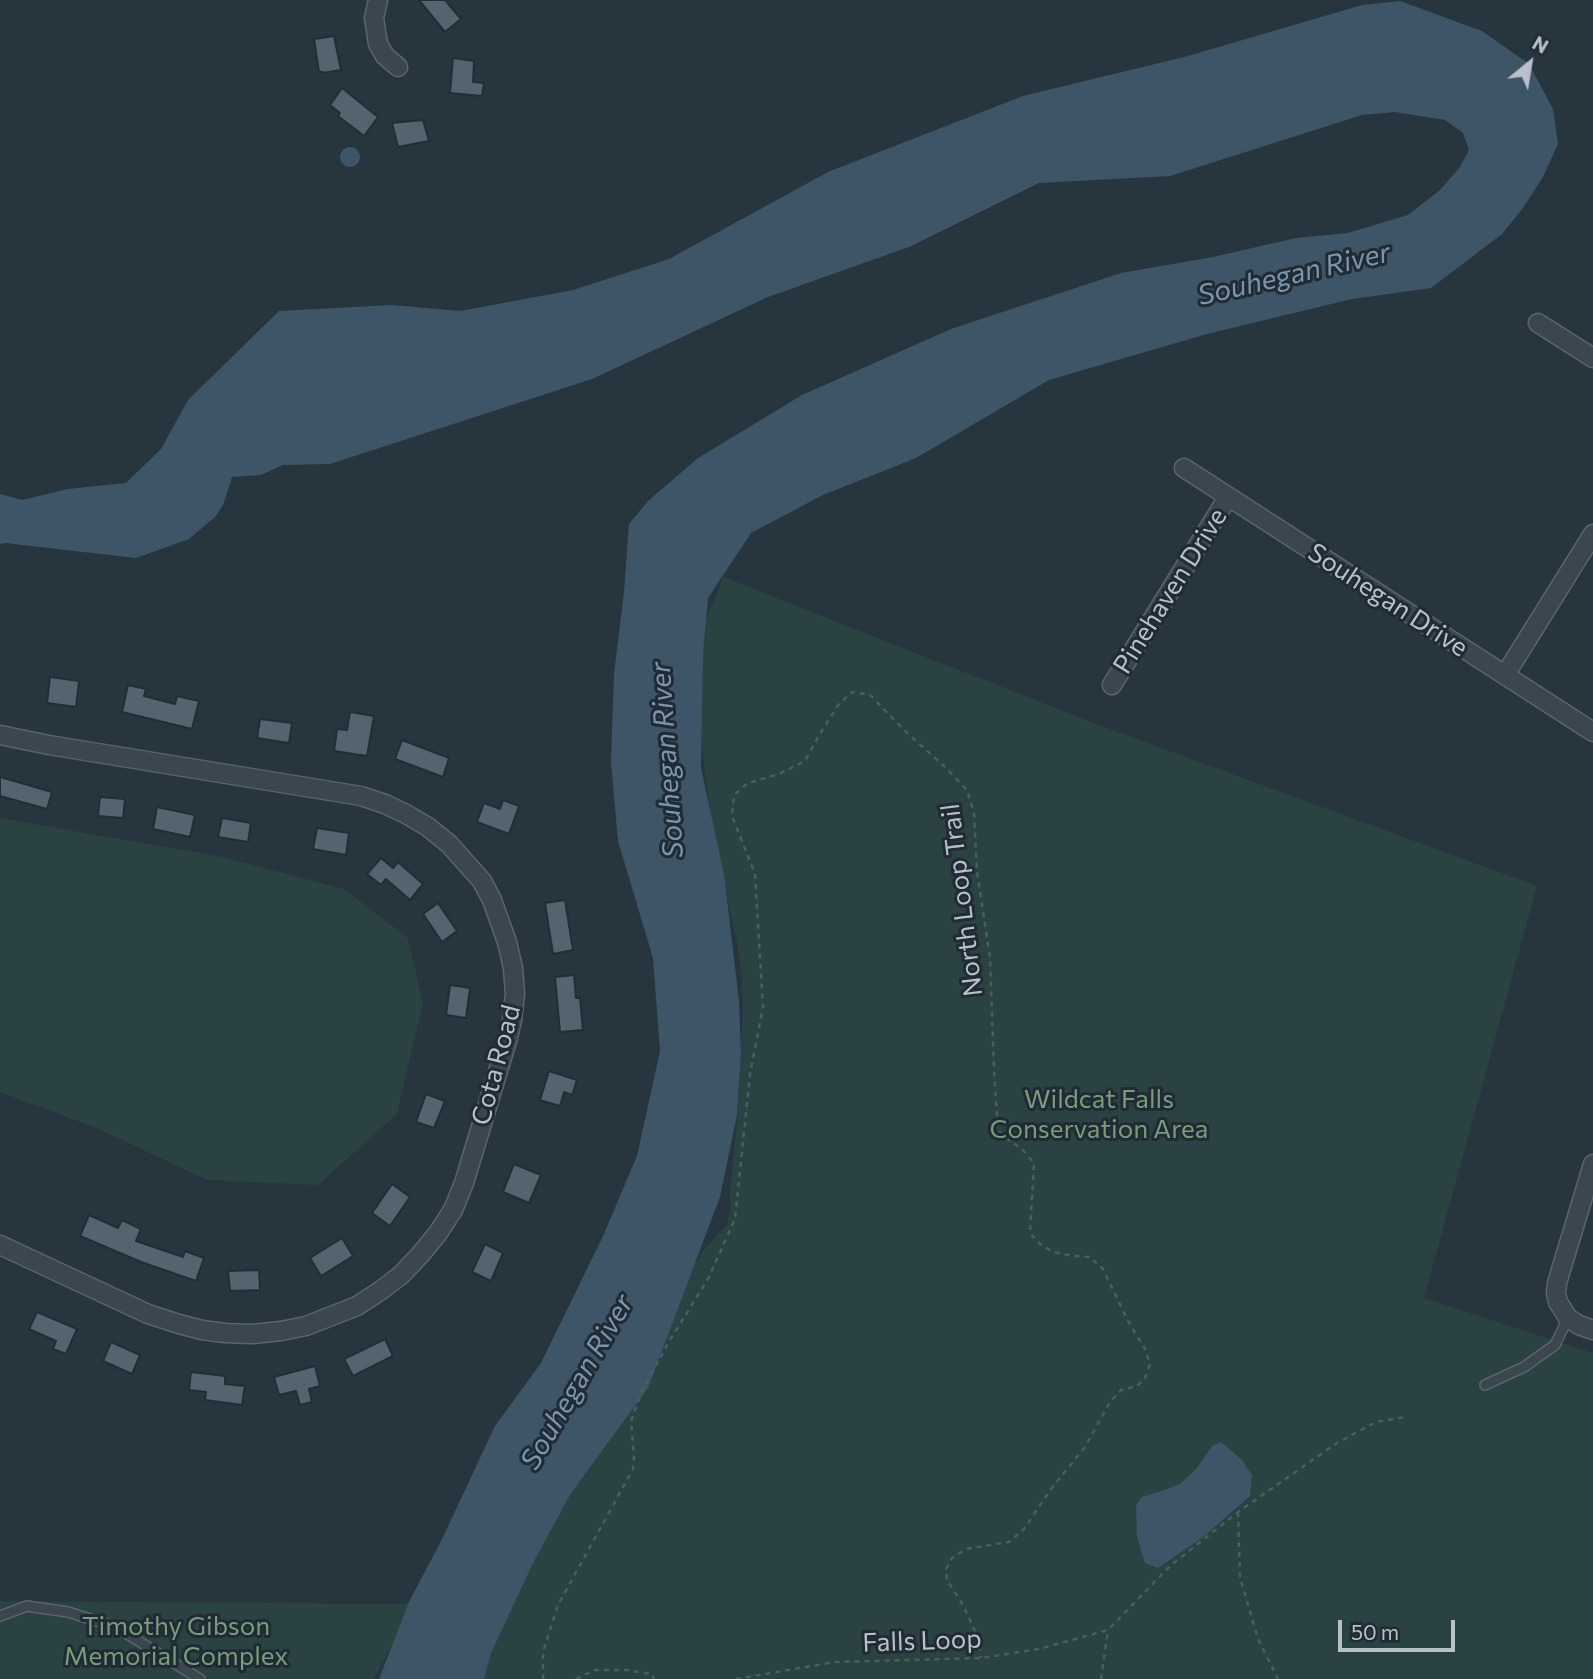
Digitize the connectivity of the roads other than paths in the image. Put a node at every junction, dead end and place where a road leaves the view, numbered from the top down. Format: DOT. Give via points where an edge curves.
graph roads {
  1 [pos="378,0"];
  2 [pos="398,66"];
  3 [pos="1538,323"];
  4 [pos="1593,358"];
  5 [pos="1184,468"];
  6 [pos="1228,496"];
  7 [pos="1593,534"];
  8 [pos="1505,675"];
  9 [pos="1112,685"];
  10 [pos="1593,732"];
  11 [pos="0,735"];
  12 [pos="1593,1164"];
  13 [pos="0,1245"];
  14 [pos="1568,1318"];
  15 [pos="1593,1330"];
  16 [pos="1485,1385"];
  17 [pos="0,1616"];
  18 [pos="200,1679"];
  1 -- 2 [label="street" via="374,18 378,44"];
  3 -- 4 [label="street"];
  5 -- 6 [label="street, Souhegan Drive"];
  6 -- 8 [label="street, Souhegan Drive"];
  6 -- 9 [label="street, Pinehaven Drive"];
  7 -- 8 [label="street"];
  8 -- 10 [label="street, Souhegan Drive"];
  11 -- 13 [label="street, Cota Road" via="361,796 406,814 449,844 482,881 507,942 515,995 508,1038 453,1210 411,1265 357,1306 281,1331 202,1330 148,1314"];
  12 -- 14 [label="street" via="1557,1283 1558,1302"];
  14 -- 15 [label="street"];
  14 -- 16 [label="lane" via="1555,1345 1524,1367"];
  17 -- 18 [label="lane" via="27,1606 68,1612 116,1628"];
}
